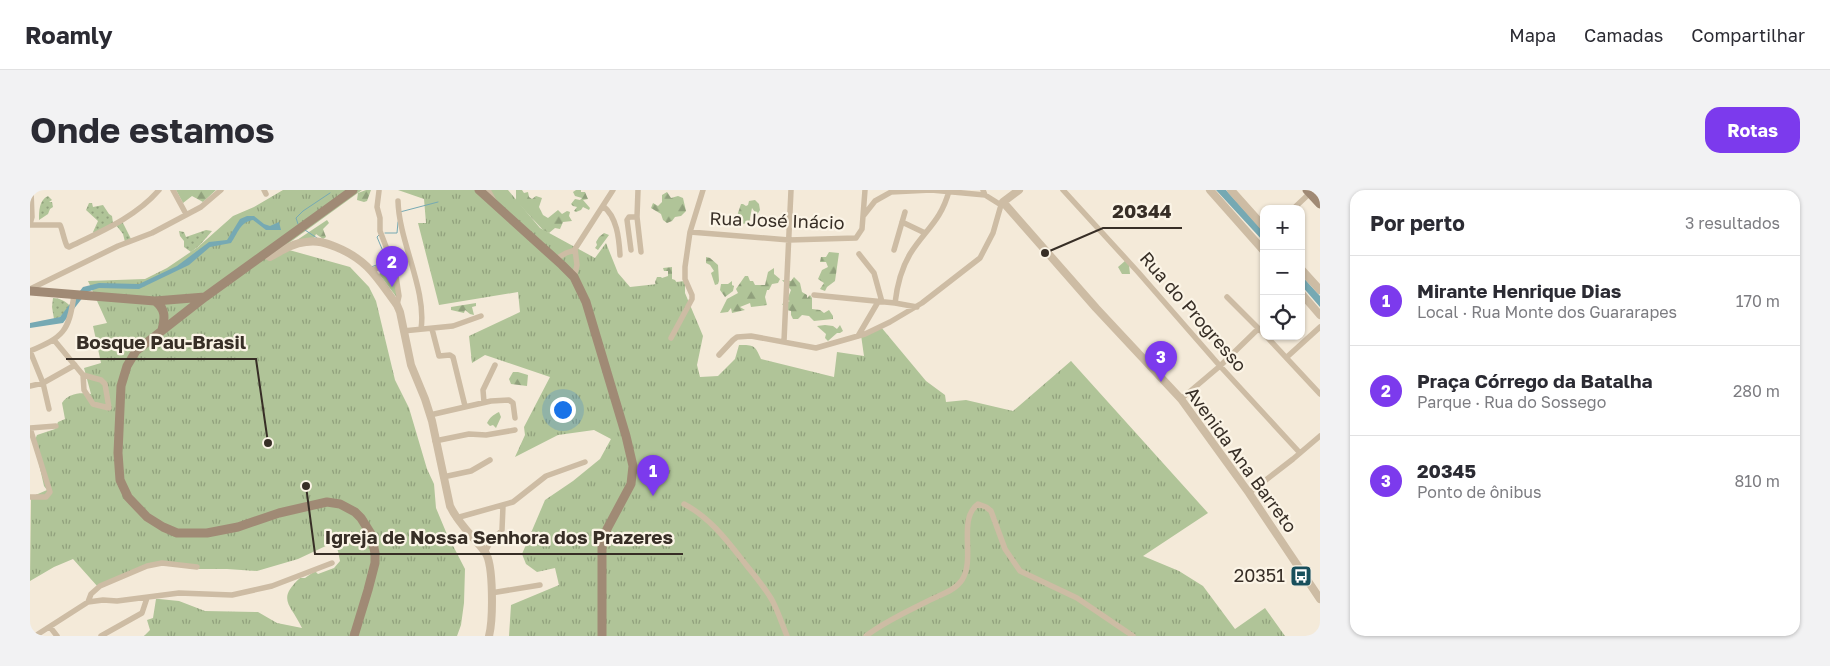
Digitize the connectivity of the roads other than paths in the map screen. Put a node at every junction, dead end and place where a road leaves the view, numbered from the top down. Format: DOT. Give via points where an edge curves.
graph roads {
  1 [pos="30,190"];
  2 [pos="158,190"];
  3 [pos="173,190"];
  4 [pos="221,190"];
  5 [pos="353,190"];
  6 [pos="479,190"];
  7 [pos="488,190"];
  8 [pos="613,190"];
  9 [pos="638,190"];
  10 [pos="703,190"];
  11 [pos="791,190"];
  12 [pos="864,190"];
  13 [pos="916,190"];
  14 [pos="1019,190"];
  15 [pos="1063,190"];
  16 [pos="1210,190"];
  17 [pos="1231,190"];
  18 [pos="379,191"];
  19 [pos="948,191"];
  20 [pos="984,192"];
  21 [pos="1309,192"];
  22 [pos="398,202"];
  23 [pos="1002,203"];
  24 [pos="1320,204"];
  25 [pos="1297,205"];
  26 [pos="603,206"];
  27 [pos="498,208"];
  28 [pos="905,212"];
  29 [pos="186,214"];
  30 [pos="637,217"];
  31 [pos="863,217"];
  32 [pos="902,222"];
  33 [pos="1260,223"];
  34 [pos="30,224"];
  35 [pos="690,232"];
  36 [pos="926,233"];
  37 [pos="789,240"];
  38 [pos="575,250"];
  39 [pos="631,250"];
  40 [pos="894,250"];
  41 [pos="1263,250"];
  42 [pos="641,252"];
  43 [pos="265,254"];
  44 [pos="859,254"];
  45 [pos="620,255"];
  46 [pos="556,259"];
  47 [pos="392,260"];
  48 [pos="374,270"];
  49 [pos="1305,273"];
  50 [pos="574,278"];
  51 [pos="30,290"];
  52 [pos="1320,290"];
  53 [pos="814,295"];
  54 [pos="1303,295"];
  55 [pos="75,296"];
  56 [pos="1227,296"];
  57 [pos="205,297"];
  58 [pos="154,301"];
  59 [pos="880,302"];
  60 [pos="895,303"];
  61 [pos="397,304"];
  62 [pos="917,307"];
  63 [pos="1320,314"];
  64 [pos="481,316"];
  65 [pos="1320,327"];
  66 [pos="420,329"];
  67 [pos="432,329"];
  68 [pos="1258,329"];
  69 [pos="162,330"];
  70 [pos="403,330"];
  71 [pos="858,336"];
  72 [pos="671,338"];
  73 [pos="54,340"];
  74 [pos="1270,340"];
  75 [pos="784,341"];
  76 [pos="30,351"];
  77 [pos="718,355"];
  78 [pos="1287,357"];
  79 [pos="74,365"];
  80 [pos="495,365"];
  81 [pos="1220,366"];
  82 [pos="83,375"];
  83 [pos="43,383"];
  84 [pos="30,386"];
  85 [pos="1320,394"];
  86 [pos="1181,399"];
  87 [pos="484,402"];
  88 [pos="465,406"];
  89 [pos="49,409"];
  90 [pos="430,415"];
  91 [pos="515,418"];
  92 [pos="56,426"];
  93 [pos="515,430"];
  94 [pos="1320,436"];
  95 [pos="435,441"];
  96 [pos="1300,453"];
  97 [pos="490,460"];
  98 [pos="585,462"];
  99 [pos="443,477"];
  100 [pos="1249,492"];
  101 [pos="30,497"];
  102 [pos="684,504"];
  103 [pos="503,506"];
  104 [pos="456,518"];
  105 [pos="485,552"];
  106 [pos="332,563"];
  107 [pos="197,566"];
  108 [pos="540,585"];
  109 [pos="491,593"];
  110 [pos="147,598"];
  111 [pos="1320,599"];
  112 [pos="88,602"];
  113 [pos="50,627"];
  114 [pos="35,636"];
  115 [pos="57,636"];
  116 [pos="101,636"];
  117 [pos="354,636"];
  118 [pos="489,636"];
  119 [pos="602,636"];
  120 [pos="787,636"];
  121 [pos="866,636"];
  122 [pos="1133,636"];
  1 -- 34 [label="street"];
  2 -- 34 [label="street" via="142,207 69,247 60,225"];
  3 -- 29 [label="street"];
  4 -- 29 [label="street" via="210,201"];
  5 -- 43 [label="main road"];
  6 -- 27 [label="main road"];
  7 -- 27 [label="street"];
  8 -- 26 [label="street"];
  9 -- 30 [label="street"];
  10 -- 35 [label="street"];
  11 -- 37 [label="street"];
  12 -- 31 [label="street"];
  13 -- 19 [label="street, Rua José Inácio"];
  13 -- 31 [label="street, Rua José Inácio" via="885,194"];
  14 -- 23 [label="street"];
  15 -- 81 [label="street, Rua do Progresso"];
  16 -- 41 [label="street"];
  17 -- 33 [label="street"];
  18 -- 47 [label="street" via="380,230"];
  19 -- 20 [label="street, Rua José Inácio"];
  19 -- 36 [label="street" via="942,211"];
  20 -- 23 [label="street"];
  21 -- 24 [label="main road"];
  21 -- 25 [label="street"];
  22 -- 66 [label="street" via="421,310"];
  23 -- 62 [label="street" via="993,233 980,258"];
  23 -- 86 [label="street, Avenida Ana Barreto"];
  26 -- 38 [label="street"];
  26 -- 45 [label="street" via="613,218"];
  27 -- 46 [label="main road"];
  28 -- 32 [label="street"];
  29 -- 51 [label="street"];
  30 -- 39 [label="street" via="627,220"];
  30 -- 42 [label="street"];
  31 -- 37 [label="street, Rua José Inácio" via="862,229 856,238"];
  32 -- 36 [label="street"];
  32 -- 40 [label="street"];
  35 -- 37 [label="street, Rua José Inácio"];
  35 -- 72 [label="street" via="684,274 692,300"];
  36 -- 60 [label="street" via="902,269"];
  37 -- 75 [label="street"];
  38 -- 46 [label="street"];
  38 -- 50 [label="street" via="577,265"];
  43 -- 48 [label="street" via="270,257 303,242 319,241 350,253"];
  43 -- 57 [label="main road"];
  44 -- 59 [label="street" via="874,273"];
  46 -- 50 [label="main road"];
  47 -- 48 [label="street"];
  47 -- 61 [label="street" via="400,296"];
  48 -- 61 [label="street"];
  49 -- 52 [label="street"];
  50 -- 119 [label="main road" via="586,302 632,466 631,484 607,529 602,547"];
  51 -- 55 [label="main road"];
  53 -- 59 [label="street"];
  54 -- 63 [label="street"];
  55 -- 58 [label="main road"];
  55 -- 73 [label="street" via="67,327"];
  56 -- 68 [label="street"];
  57 -- 58 [label="main road"];
  57 -- 69 [label="main road"];
  58 -- 69 [label="main road" via="164,312"];
  59 -- 60 [label="street"];
  59 -- 71 [label="street"];
  60 -- 62 [label="street"];
  61 -- 70 [label="street"];
  62 -- 71 [label="street"];
  64 -- 67 [label="street"];
  65 -- 78 [label="street"];
  66 -- 67 [label="street"];
  66 -- 70 [label="street"];
  67 -- 88 [label="street" via="439,356 453,357"];
  68 -- 81 [label="street"];
  69 -- 117 [label="main road" via="133,356 121,386 119,470 121,485 128,497 139,511 157,524 177,533 194,534 238,526 327,502 348,507 366,524 375,553"];
  70 -- 90 [label="street" via="411,365"];
  71 -- 75 [label="street" via="816,348"];
  73 -- 76 [label="street"];
  73 -- 79 [label="street"];
  74 -- 78 [label="street"];
  75 -- 77 [label="street" via="737,337"];
  76 -- 83 [label="street"];
  78 -- 85 [label="street"];
  79 -- 82 [label="street"];
  79 -- 83 [label="street"];
  80 -- 87 [label="street" via="484,386"];
  81 -- 86 [label="street"];
  81 -- 96 [label="street, Rua do Progresso"];
  82 -- 82 [label="street" via="84,390 93,404 109,408 105,384"];
  83 -- 84 [label="street"];
  83 -- 89 [label="street"];
  86 -- 100 [label="street, Avenida Ana Barreto"];
  87 -- 88 [label="street"];
  87 -- 91 [label="street" via="511,400"];
  88 -- 90 [label="street"];
  90 -- 95 [label="street"];
  92 -- 101 [label="street" via="30,428 50,492 46,496"];
  93 -- 95 [label="street"];
  94 -- 96 [label="street"];
  95 -- 99 [label="street"];
  96 -- 100 [label="street"];
  97 -- 99 [label="street" via="471,471"];
  98 -- 103 [label="street" via="546,476 514,502"];
  99 -- 104 [label="street"];
  100 -- 111 [label="street, Avenida Ana Barreto"];
  102 -- 120 [label="street" via="698,511 726,538 772,600"];
  103 -- 104 [label="street"];
  103 -- 105 [label="street" via="502,530"];
  104 -- 105 [label="street"];
  105 -- 109 [label="street" via="489,562"];
  106 -- 110 [label="street" via="245,593 221,596 180,593"];
  107 -- 112 [label="street" via="162,563 147,566 100,586"];
  108 -- 109 [label="street"];
  109 -- 118 [label="street"];
  110 -- 112 [label="street"];
  110 -- 116 [label="street" via="142,613"];
  112 -- 113 [label="street"];
  113 -- 114 [label="street"];
  113 -- 115 [label="street"];
  121 -- 122 [label="street" via="960,583 968,568 970,511 978,504 990,511 1005,549 1020,571 1077,598"];
}
